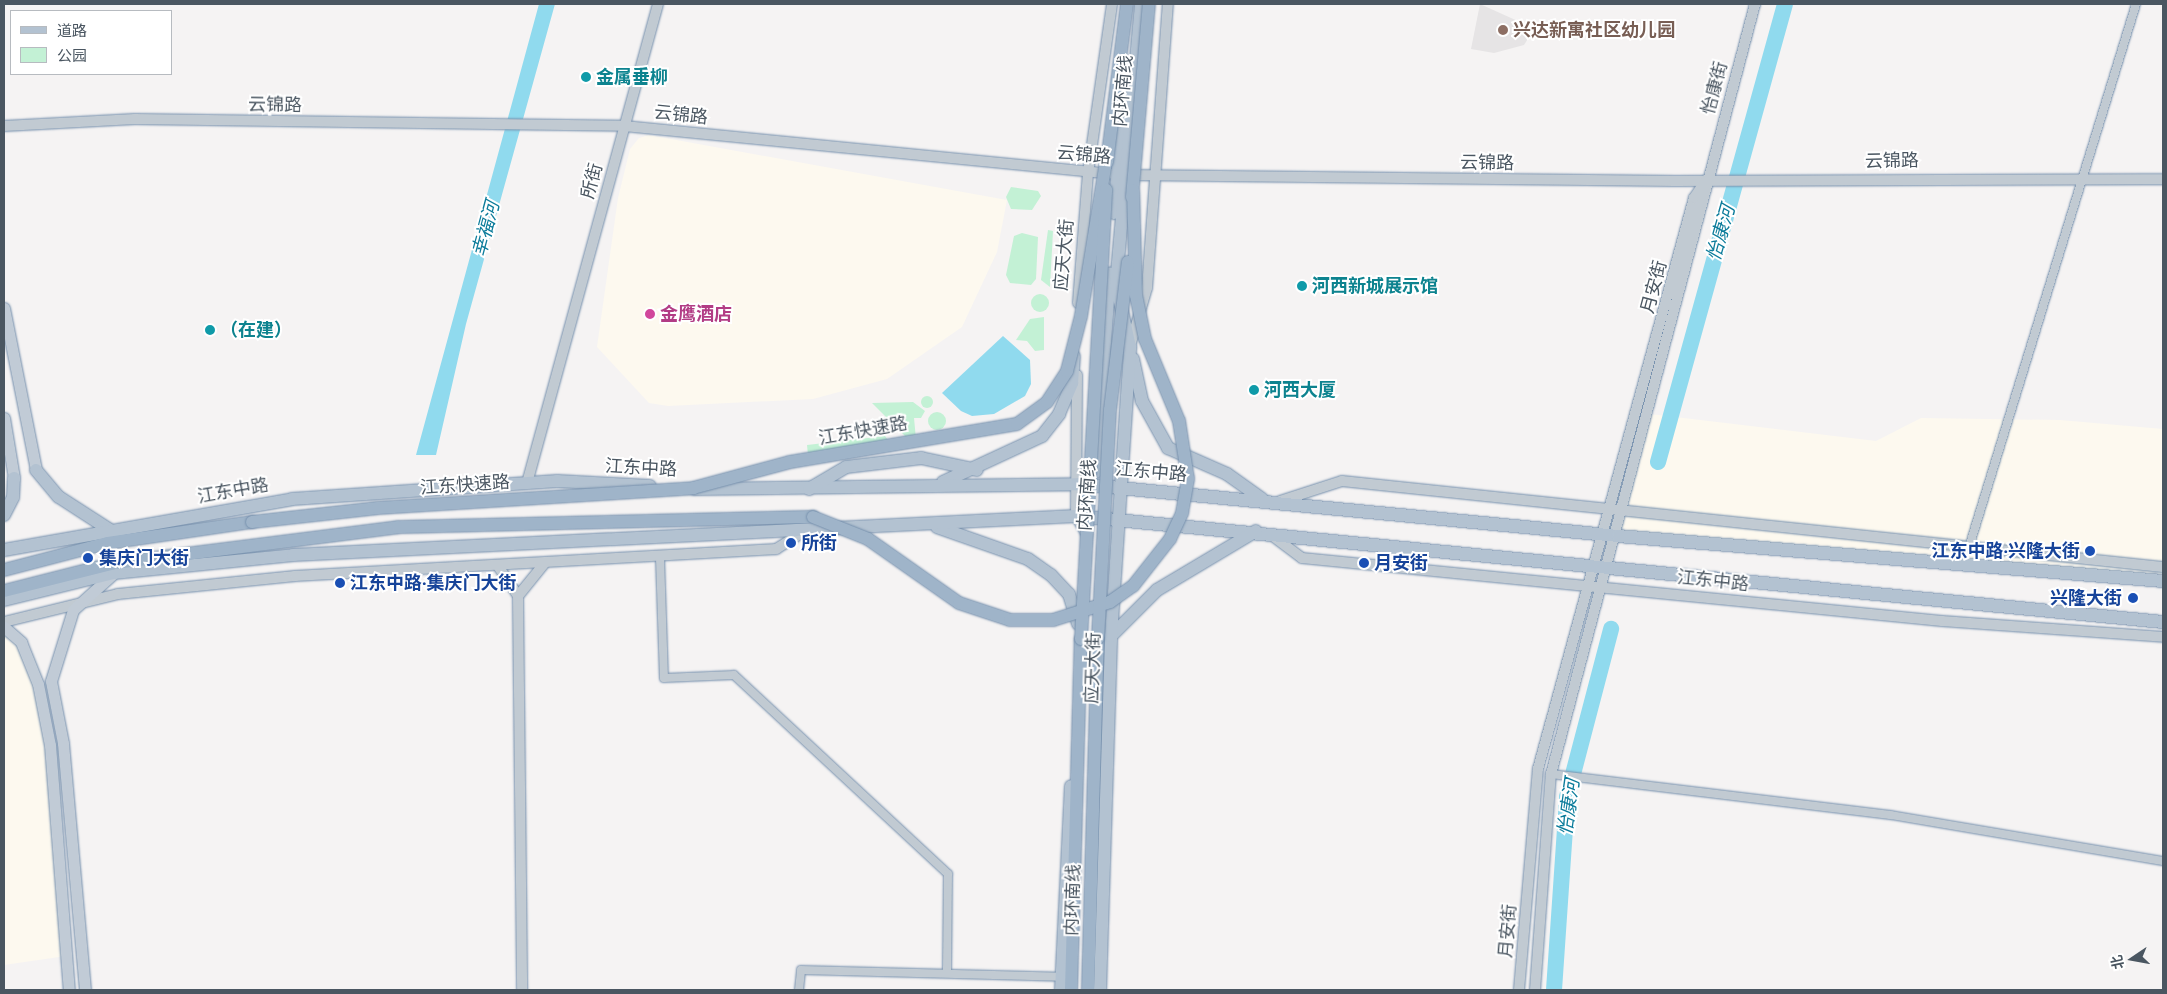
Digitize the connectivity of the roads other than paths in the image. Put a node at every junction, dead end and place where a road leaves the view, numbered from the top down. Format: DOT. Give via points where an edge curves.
graph roads {
  1 [pos="658,4"];
  2 [pos="1112,4"];
  3 [pos="1125,4"];
  4 [pos="1135,4"];
  5 [pos="1141,4"];
  6 [pos="1149,4"];
  7 [pos="1168,4"];
  8 [pos="1755,4"];
  9 [pos="2136,4"];
  10 [pos="4,126"];
  11 [pos="624,126"];
  12 [pos="1107,155"];
  13 [pos="1088,173"];
  14 [pos="1121,174"];
  15 [pos="1156,176"];
  16 [pos="2085,178"];
  17 [pos="2163,179"];
  18 [pos="1706,180"];
  19 [pos="1133,190"];
  20 [pos="4,308"];
  21 [pos="1076,319"];
  22 [pos="1130,347"];
  23 [pos="4,418"];
  24 [pos="36,470"];
  25 [pos="977,470"];
  26 [pos="14,478"];
  27 [pos="527,483"];
  28 [pos="1078,484"];
  29 [pos="1096,485"];
  30 [pos="933,486"];
  31 [pos="1120,486"];
  32 [pos="808,490"];
  33 [pos="1262,500"];
  34 [pos="1280,501"];
  35 [pos="1611,510"];
  36 [pos="1624,512"];
  37 [pos="4,516"];
  38 [pos="1076,516"];
  39 [pos="1094,516"];
  40 [pos="1118,517"];
  41 [pos="925,523"];
  42 [pos="808,529"];
  43 [pos="110,530"];
  44 [pos="1262,532"];
  45 [pos="1611,536"];
  46 [pos="1088,537"];
  47 [pos="1970,544"];
  48 [pos="4,550"];
  49 [pos="660,558"];
  50 [pos="544,564"];
  51 [pos="498,566"];
  52 [pos="1602,566"];
  53 [pos="2163,567"];
  54 [pos="4,570"];
  55 [pos="114,573"];
  56 [pos="2163,580"];
  57 [pos="1590,585"];
  58 [pos="1603,587"];
  59 [pos="4,591"];
  60 [pos="518,596"];
  61 [pos="4,600"];
  62 [pos="83,602"];
  63 [pos="4,622"];
  64 [pos="2163,622"];
  65 [pos="4,627"];
  66 [pos="1079,628"];
  67 [pos="1112,636"];
  68 [pos="2163,637"];
  69 [pos="1551,774"];
  70 [pos="2163,860"];
  71 [pos="947,973"];
  72 [pos="1061,977"];
  73 [pos="69,990"];
  74 [pos="85,990"];
  75 [pos="522,990"];
  76 [pos="799,990"];
  77 [pos="1061,990"];
  78 [pos="1071,990"];
  79 [pos="1088,990"];
  80 [pos="1100,990"];
  81 [pos="1519,990"];
  82 [pos="1535,990"];
  1 -- 11 [label="street, 所街"];
  2 -- 13 [label="street, 应天大街"];
  3 -- 12 [label="highway, 内环南线, bridge"];
  3 -- 14 [label="main road"];
  4 -- 14 [label="main road, 应天大街"];
  5 -- 14 [label="main road, 应天大街"];
  6 -- 19 [label="highway, 内环南线, bridge"];
  7 -- 15 [label="street, 应天大街"];
  8 -- 18 [label="street, 怡康街"];
  9 -- 16 [label="street"];
  10 -- 11 [label="street, 云锦路" via="135,119"];
  11 -- 13 [label="street, 云锦路"];
  11 -- 27 [label="street, 所街"];
  12 -- 54 [label="highway, 江东快速路, bridge" via="1081,316 1067,371 1047,402 1017,424 790,462 694,488 378,508 252,522 108,543"];
  12 -- 78 [label="highway, 内环南线, bridge" via="1106,247 1085,526"];
  13 -- 14 [label="street, 云锦路"];
  13 -- 21 [label="street, 应天大街"];
  14 -- 15 [label="street, 云锦路"];
  14 -- 22 [label="main road, 应天大街" via="1116,284"];
  14 -- 29 [label="main road, 应天大街"];
  15 -- 18 [label="street, 云锦路"];
  15 -- 22 [label="street, 应天大街" via="1147,288"];
  16 -- 17 [label="street, 云锦路"];
  16 -- 18 [label="street, 云锦路"];
  16 -- 47 [label="street"];
  18 -- 35 [label="street, 月安街" via="1694,198"];
  18 -- 36 [label="street" via="1707,196"];
  19 -- 59 [label="highway, bridge" via="1136,295 1144,339 1179,421 1188,479 1182,513 1170,539 1133,586 1110,602 1052,620 1010,620 959,603 868,539 813,517 398,527 250,543 115,563"];
  19 -- 79 [label="highway, 内环南线, bridge" via="1102,531"];
  20 -- 24 [label="main road"];
  21 -- 25 [label="main road" via="1072,383 1059,414 1042,436"];
  21 -- 28 [label="street, 应天大街"];
  22 -- 31 [label="main road, 应天大街"];
  22 -- 33 [label="main road" via="1142,401 1168,448 1227,474"];
  23 -- 26 [label="main road"];
  24 -- 43 [label="main road" via="59,497"];
  25 -- 30 [label="main road"];
  25 -- 32 [label="main road" via="921,458 846,467"];
  26 -- 37 [label="main road" via="13,498"];
  27 -- 32 [label="main road, 江东中路"];
  27 -- 43 [label="main road, 江东中路" via="292,499"];
  28 -- 29 [label="main road, 江东中路"];
  28 -- 30 [label="main road, 江东中路"];
  28 -- 38 [label="street, 应天大街"];
  29 -- 31 [label="main road, 江东中路"];
  29 -- 39 [label="main road, 应天大街"];
  30 -- 32 [label="main road, 江东中路"];
  31 -- 33 [label="main road, 江东中路"];
  31 -- 40 [label="main road, 应天大街"];
  33 -- 34 [label="main road, 江东中路"];
  34 -- 35 [label="street, 江东中路" via="1342,481"];
  34 -- 45 [label="main road, 江东中路"];
  35 -- 36 [label="street, 江东中路"];
  35 -- 45 [label="street, 月安街"];
  36 -- 45 [label="street"];
  36 -- 47 [label="street, 江东中路"];
  38 -- 39 [label="main road, 江东中路"];
  38 -- 41 [label="main road, 江东中路"];
  38 -- 46 [label="street"];
  39 -- 40 [label="main road, 江东中路"];
  39 -- 46 [label="main road, 应天大街"];
  40 -- 44 [label="main road, 江东中路"];
  40 -- 67 [label="main road, 应天大街"];
  41 -- 42 [label="main road, 江东中路"];
  41 -- 66 [label="main road" via="1028,559 1069,594"];
  42 -- 49 [label="street, 江东中路" via="776,549"];
  42 -- 55 [label="main road, 江东中路" via="293,554"];
  43 -- 48 [label="main road, 江东中路"];
  44 -- 52 [label="main road, 江东中路"];
  44 -- 57 [label="street, 江东中路" via="1302,558"];
  44 -- 67 [label="main road" via="1157,590"];
  45 -- 52 [label="street, 月安街"];
  45 -- 56 [label="main road, 江东中路"];
  46 -- 66 [label="main road, 应天大街"];
  47 -- 53 [label="street, 江东中路"];
  49 -- 50 [label="street, 江东中路"];
  49 -- 71 [label="street" via="664,678 734,676 948,874"];
  50 -- 51 [label="street, 江东中路"];
  50 -- 60 [label="street"];
  51 -- 60 [label="street"];
  51 -- 62 [label="street, 江东中路" via="295,576 118,594"];
  52 -- 57 [label="street, 月安街"];
  52 -- 58 [label="street"];
  52 -- 64 [label="main road, 江东中路"];
  55 -- 61 [label="main road, 江东中路"];
  55 -- 62 [label="main road"];
  57 -- 58 [label="street, 江东中路"];
  57 -- 81 [label="street, 月安街" via="1538,769"];
  58 -- 68 [label="street, 江东中路" via="1942,621"];
  58 -- 69 [label="street"];
  60 -- 75 [label="street"];
  62 -- 63 [label="street, 江东中路"];
  62 -- 74 [label="main road" via="73,610 51,681 63,743"];
  65 -- 73 [label="main road" via="20,642 38,684 50,745"];
  66 -- 72 [label="main road, 应天大街"];
  67 -- 80 [label="main road, 应天大街"];
  69 -- 70 [label="street" via="1891,815"];
  69 -- 82 [label="street"];
  71 -- 72 [label="street"];
  71 -- 76 [label="street" via="801,970"];
  72 -- 77 [label="main road, 应天大街"];
}
